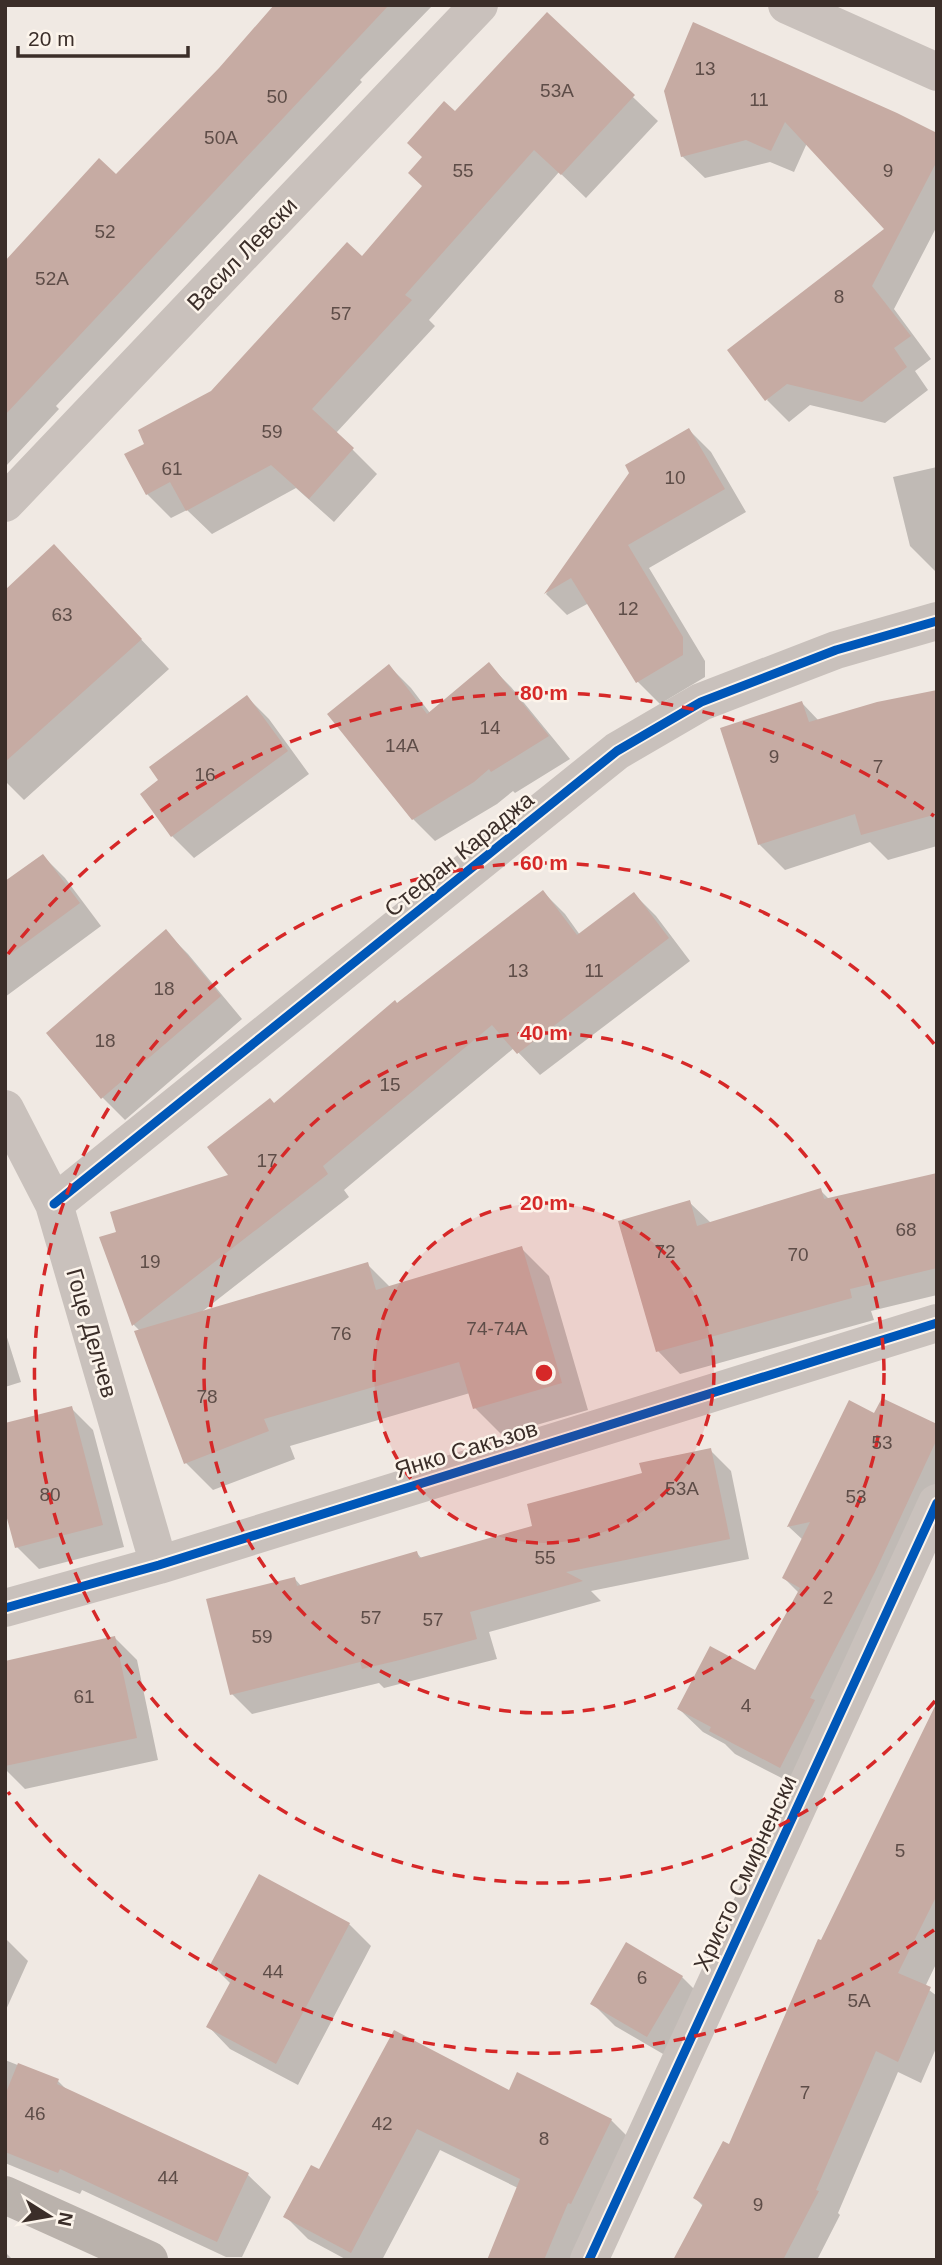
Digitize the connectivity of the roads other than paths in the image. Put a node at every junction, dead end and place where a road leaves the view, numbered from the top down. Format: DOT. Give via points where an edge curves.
graph roads {
  1 [pos="479,5"];
  2 [pos="787,5"];
  3 [pos="937,72"];
  4 [pos="5,503"];
  5 [pos="937,621"];
  6 [pos="5,1109"];
  7 [pos="54,1204"];
  8 [pos="937,1323"];
  9 [pos="937,1503"];
  10 [pos="159,1565"];
  11 [pos="5,1608"];
  12 [pos="5,2195"];
  13 [pos="149,2260"];
  14 [pos="589,2260"];
  1 -- 4 [label="street, Васил Левски"];
  2 -- 3 [label="street"];
  5 -- 7 [label="street, Стефан Караджа" via="836,650 701,702 617,751"];
  6 -- 7 [label="street, Гоце Делчев"];
  7 -- 10 [label="street, Гоце Делчев"];
  8 -- 10 [label="street, Янко Сакъзов"];
  9 -- 14 [label="street, Христо Смирненски"];
  10 -- 11 [label="street, Янко Сакъзов"];
  12 -- 13 [label="street"];
}
